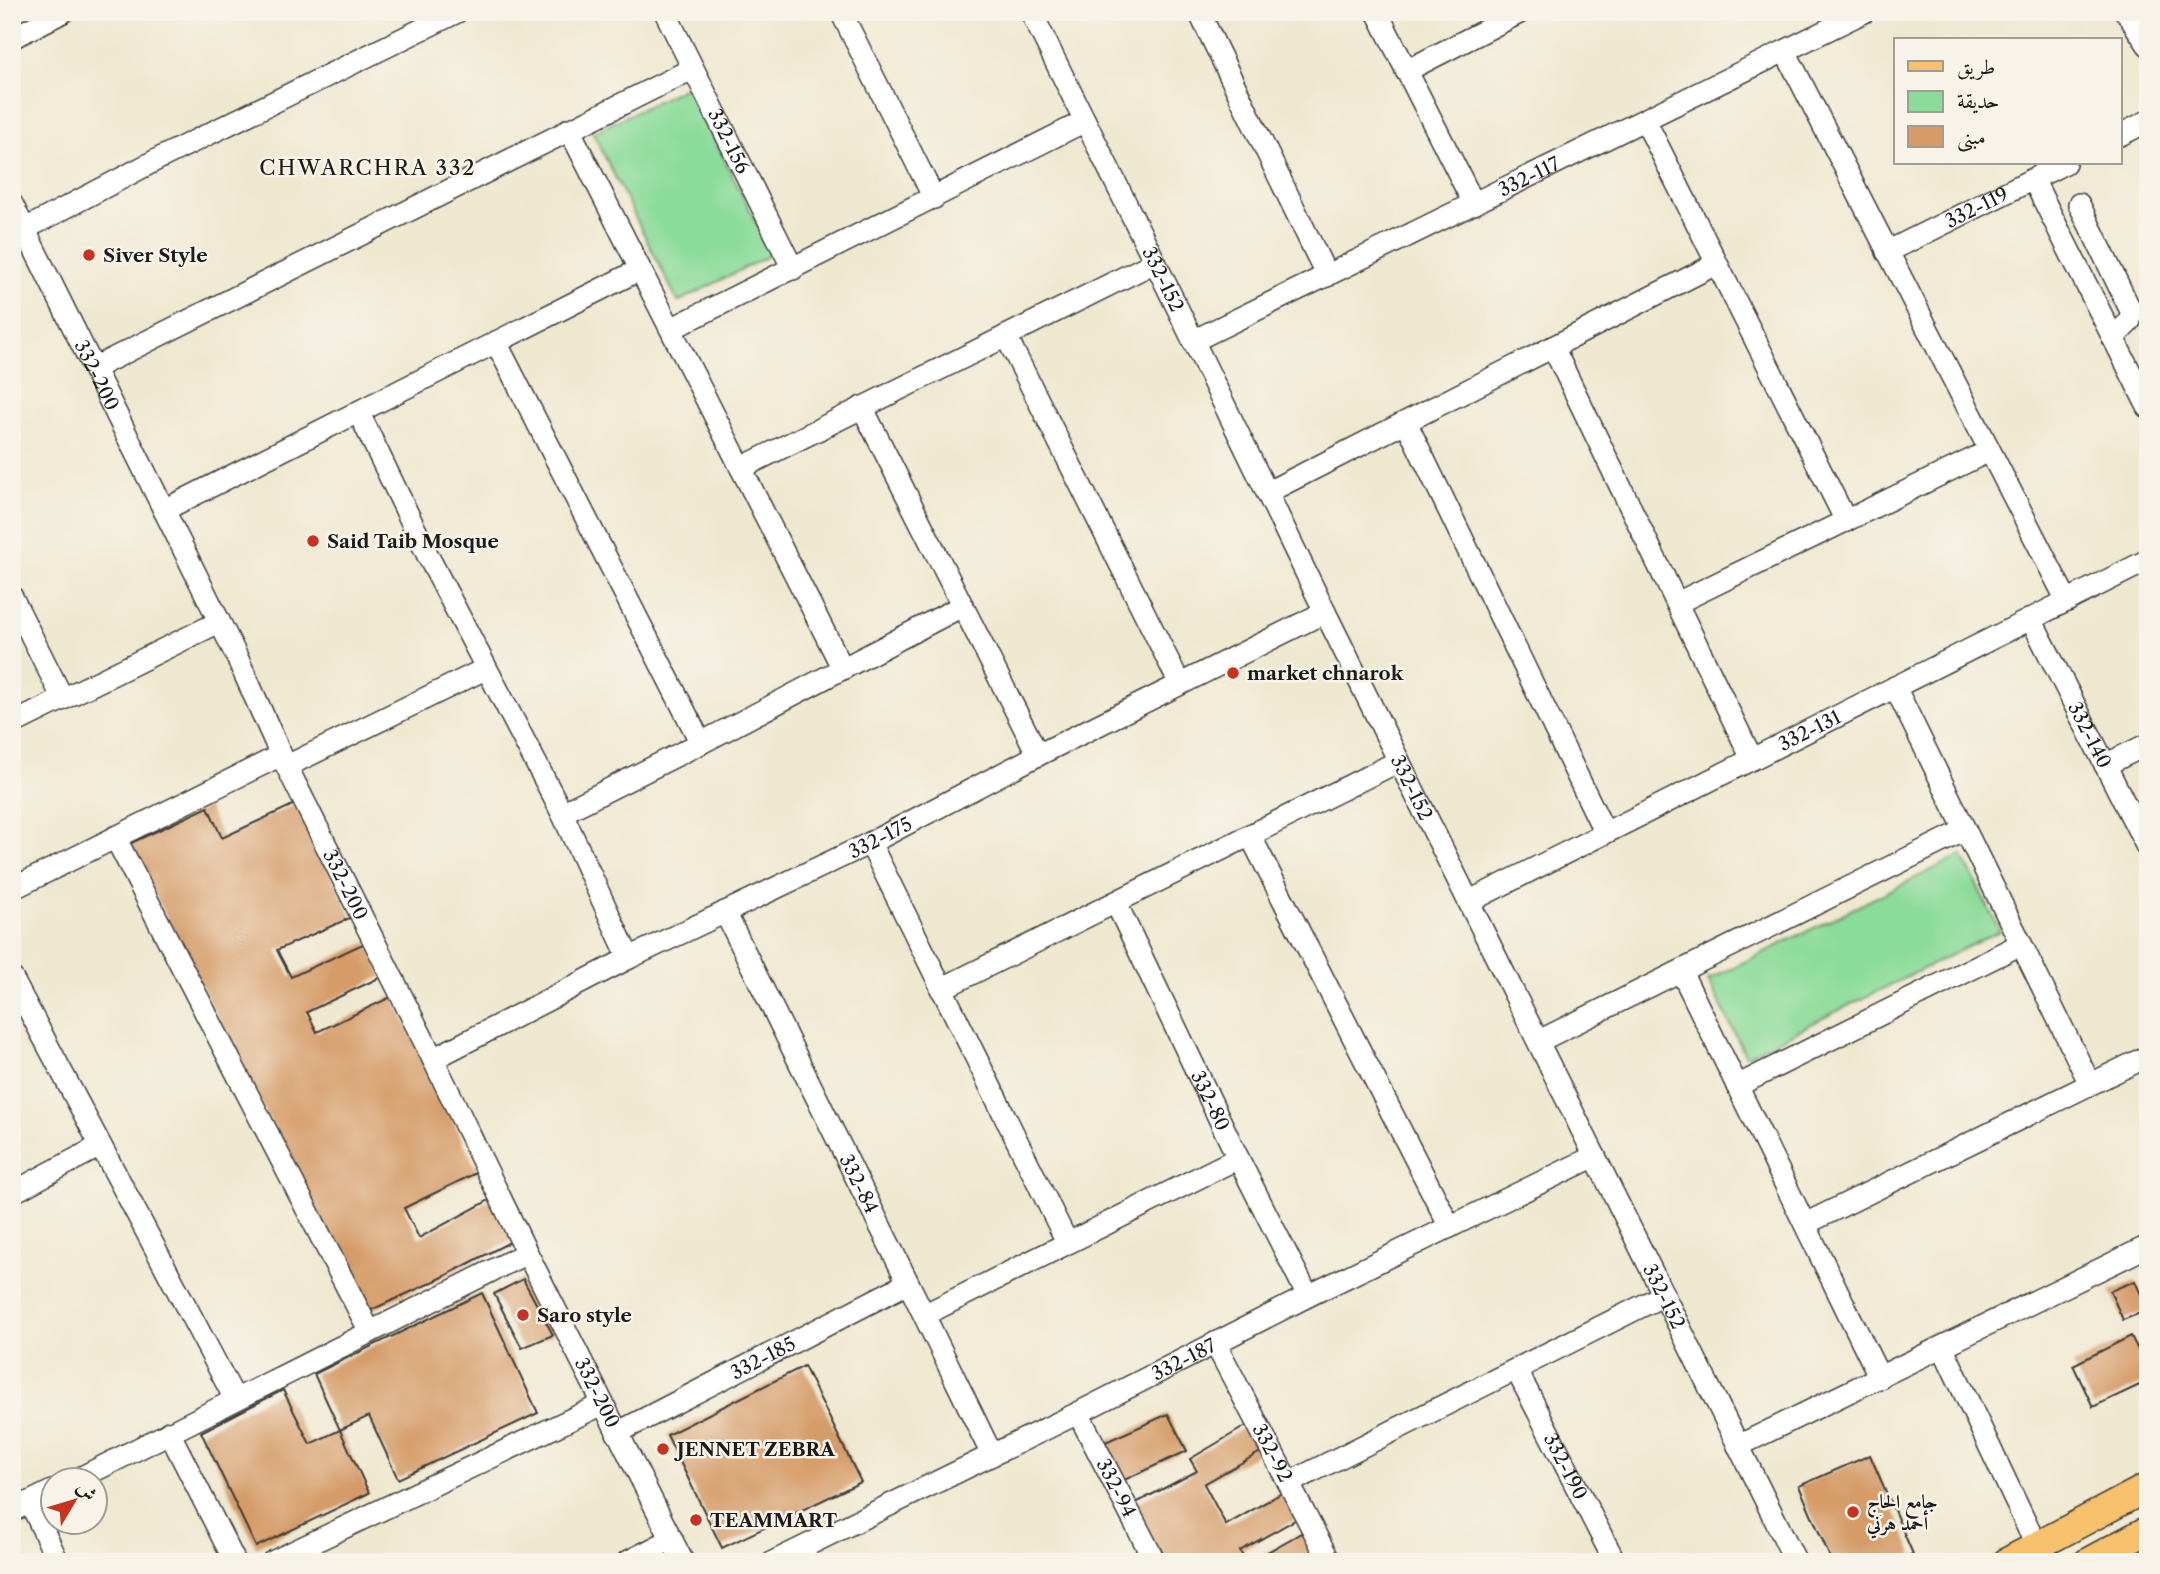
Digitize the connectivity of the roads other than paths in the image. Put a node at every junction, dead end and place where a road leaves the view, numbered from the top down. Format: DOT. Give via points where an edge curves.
graph roads {
  1 [pos="63,12"];
  2 [pos="457,12"];
  3 [pos="665,12"];
  4 [pos="841,12"];
  5 [pos="1031,12"];
  6 [pos="1199,12"];
  7 [pos="1377,12"];
  8 [pos="1521,12"];
  9 [pos="1864,12"];
  10 [pos="2126,12"];
  11 [pos="12,38"];
  12 [pos="2148,45"];
  13 [pos="1785,51"];
  14 [pos="692,69"];
  15 [pos="1406,71"];
  16 [pos="1645,120"];
  17 [pos="1085,121"];
  18 [pos="2148,121"];
  19 [pos="569,129"];
  20 [pos="2122,134"];
  21 [pos="2063,164"];
  22 [pos="2033,179"];
  23 [pos="934,198"];
  24 [pos="12,204"];
  25 [pos="1474,204"];
  26 [pos="2079,204"];
  27 [pos="25,229"];
  28 [pos="1887,251"];
  29 [pos="1156,262"];
  30 [pos="1716,264"];
  31 [pos="793,269"];
  32 [pos="639,270"];
  33 [pos="1328,276"];
  34 [pos="671,329"];
  35 [pos="1006,336"];
  36 [pos="2113,338"];
  37 [pos="1194,341"];
  38 [pos="496,342"];
  39 [pos="1553,347"];
  40 [pos="94,368"];
  41 [pos="862,407"];
  42 [pos="2148,407"];
  43 [pos="359,414"];
  44 [pos="1406,422"];
  45 [pos="1989,451"];
  46 [pos="741,468"];
  47 [pos="1268,492"];
  48 [pos="164,510"];
  49 [pos="1846,521"];
  50 [pos="2148,560"];
  51 [pos="12,597"];
  52 [pos="2067,601"];
  53 [pos="1676,603"];
  54 [pos="962,606"];
  55 [pos="1325,612"];
  56 [pos="2031,619"];
  57 [pos="219,622"];
  58 [pos="485,669"];
  59 [pos="843,669"];
  60 [pos="1180,684"];
  61 [pos="1895,687"];
  62 [pos="63,699"];
  63 [pos="12,724"];
  64 [pos="701,743"];
  65 [pos="2148,744"];
  66 [pos="1038,755"];
  67 [pos="1752,759"];
  68 [pos="284,760"];
  69 [pos="1399,761"];
  70 [pos="2105,765"];
  71 [pos="562,813"];
  72 [pos="1965,830"];
  73 [pos="1605,833"];
  74 [pos="1250,835"];
  75 [pos="115,837"];
  76 [pos="870,843"];
  77 [pos="2148,849"];
  78 [pos="12,888"];
  79 [pos="1470,901"];
  80 [pos="1116,903"];
  81 [pos="725,912"];
  82 [pos="2021,944"];
  83 [pos="629,958"];
  84 [pos="1681,971"];
  85 [pos="12,978"];
  86 [pos="941,989"];
  87 [pos="1539,1041"];
  88 [pos="2148,1056"];
  89 [pos="433,1059"];
  90 [pos="2090,1084"];
  91 [pos="1737,1086"];
  92 [pos="100,1146"];
  93 [pos="1595,1156"];
  94 [pos="1238,1158"];
  95 [pos="12,1193"];
  96 [pos="1805,1224"];
  97 [pos="1450,1227"];
  98 [pos="1067,1242"];
  99 [pos="2148,1246"];
  100 [pos="527,1252"];
  101 [pos="908,1283"];
  102 [pos="1664,1295"];
  103 [pos="1308,1296"];
  104 [pos="924,1315"];
  105 [pos="370,1332"];
  106 [pos="1215,1343"];
  107 [pos="1942,1348"];
  108 [pos="1517,1371"];
  109 [pos="1880,1378"];
  110 [pos="235,1399"];
  111 [pos="603,1404"];
  112 [pos="1077,1413"];
  113 [pos="169,1432"];
  114 [pos="617,1433"];
  115 [pos="1738,1446"];
  116 [pos="992,1455"];
  117 [pos="101,1466"];
  118 [pos="1289,1483"];
  119 [pos="2148,1488"];
  120 [pos="38,1498"];
  121 [pos="21,1507"];
  122 [pos="2148,1530"];
  123 [pos="672,1539"];
  124 [pos="2037,1547"];
  125 [pos="58,1562"];
  126 [pos="235,1562"];
  127 [pos="272,1562"];
  128 [pos="627,1562"];
  129 [pos="683,1562"];
  130 [pos="774,1562"];
  131 [pos="1155,1562"];
  132 [pos="1330,1562"];
  133 [pos="1615,1562"];
  134 [pos="1796,1562"];
  135 [pos="2007,1562"];
  136 [pos="2088,1562"];
  1 -- 11 [label="street"];
  2 -- 27 [label="street"];
  3 -- 14 [label="street, 332-156"];
  4 -- 23 [label="street"];
  5 -- 17 [label="street, 332-152"];
  6 -- 33 [label="street"];
  7 -- 15 [label="street"];
  8 -- 15 [label="street"];
  9 -- 13 [label="street, 332-117"];
  10 -- 12 [label="street"];
  13 -- 16 [label="street, 332-117"];
  13 -- 28 [label="street"];
  14 -- 19 [label="street"];
  14 -- 31 [label="street, 332-156"];
  15 -- 25 [label="street"];
  16 -- 25 [label="street, 332-117"];
  16 -- 30 [label="street"];
  17 -- 23 [label="street"];
  17 -- 29 [label="street, 332-152"];
  18 -- 20 [label="street"];
  19 -- 32 [label="street"];
  19 -- 40 [label="street"];
  21 -- 22 [label="street, 332-119"];
  22 -- 28 [label="street, 332-119"];
  22 -- 36 [label="street"];
  23 -- 31 [label="street"];
  24 -- 27 [label="street, 332-200"];
  25 -- 33 [label="street, 332-117"];
  26 -- 36 [label="street" via="2131,311 2130,321"];
  27 -- 40 [label="street, 332-200"];
  28 -- 45 [label="street"];
  29 -- 35 [label="street"];
  29 -- 37 [label="street, 332-152"];
  30 -- 39 [label="street"];
  30 -- 49 [label="street"];
  31 -- 34 [label="street"];
  32 -- 34 [label="street"];
  32 -- 38 [label="street"];
  33 -- 37 [label="street, 332-117"];
  34 -- 46 [label="street"];
  35 -- 41 [label="street"];
  35 -- 60 [label="street"];
  36 -- 42 [label="street"];
  37 -- 47 [label="street, 332-152"];
  38 -- 43 [label="street"];
  38 -- 64 [label="street"];
  39 -- 44 [label="street"];
  39 -- 53 [label="street"];
  40 -- 48 [label="street, 332-200"];
  41 -- 46 [label="street"];
  41 -- 54 [label="street"];
  43 -- 48 [label="street"];
  43 -- 58 [label="street"];
  44 -- 47 [label="street"];
  44 -- 73 [label="street"];
  45 -- 49 [label="street"];
  45 -- 52 [label="street"];
  46 -- 59 [label="street"];
  47 -- 55 [label="street, 332-152"];
  48 -- 57 [label="street, 332-200"];
  49 -- 53 [label="street"];
  50 -- 52 [label="street, 332-131"];
  51 -- 62 [label="street"];
  52 -- 56 [label="street, 332-131"];
  53 -- 67 [label="street"];
  54 -- 59 [label="street"];
  54 -- 66 [label="street"];
  55 -- 60 [label="street, 332-175"];
  55 -- 69 [label="street, 332-152"];
  56 -- 61 [label="street, 332-131"];
  56 -- 70 [label="street, 332-140"];
  57 -- 62 [label="street"];
  57 -- 68 [label="street, 332-200"];
  58 -- 68 [label="street"];
  58 -- 71 [label="street"];
  59 -- 64 [label="street"];
  60 -- 66 [label="street, 332-175"];
  61 -- 67 [label="street, 332-131"];
  61 -- 72 [label="street"];
  62 -- 63 [label="street"];
  64 -- 71 [label="street"];
  65 -- 70 [label="street"];
  66 -- 76 [label="street, 332-175"];
  67 -- 73 [label="street, 332-131"];
  68 -- 75 [label="street"];
  68 -- 89 [label="street, 332-200"];
  69 -- 74 [label="street"];
  69 -- 79 [label="street, 332-152"];
  70 -- 77 [label="street, 332-140"];
  71 -- 83 [label="street"];
  72 -- 82 [label="street"];
  72 -- 84 [label="street"];
  73 -- 79 [label="street, 332-131"];
  74 -- 80 [label="street"];
  74 -- 97 [label="street"];
  75 -- 78 [label="street"];
  75 -- 105 [label="street"];
  76 -- 81 [label="street, 332-175"];
  76 -- 86 [label="street"];
  79 -- 87 [label="street, 332-152"];
  80 -- 86 [label="street"];
  80 -- 94 [label="street, 332-80"];
  81 -- 83 [label="street, 332-175"];
  81 -- 101 [label="street, 332-84"];
  82 -- 90 [label="street"];
  82 -- 91 [label="street"];
  83 -- 89 [label="street, 332-175"];
  84 -- 87 [label="street"];
  84 -- 91 [label="street"];
  85 -- 92 [label="street"];
  86 -- 98 [label="street"];
  87 -- 93 [label="street, 332-152"];
  88 -- 90 [label="street"];
  89 -- 100 [label="street, 332-200"];
  90 -- 96 [label="street"];
  91 -- 96 [label="street"];
  92 -- 95 [label="street"];
  92 -- 110 [label="street"];
  93 -- 97 [label="street, 332-187"];
  93 -- 102 [label="street, 332-152"];
  94 -- 98 [label="street"];
  94 -- 103 [label="street, 332-80"];
  96 -- 109 [label="street"];
  97 -- 103 [label="street, 332-187"];
  98 -- 104 [label="street"];
  99 -- 107 [label="street"];
  100 -- 105 [label="street"];
  100 -- 111 [label="street, 332-200"];
  101 -- 104 [label="street, 332-84"];
  101 -- 114 [label="street, 332-185"];
  102 -- 108 [label="street"];
  102 -- 115 [label="street, 332-152"];
  103 -- 106 [label="street, 332-187"];
  104 -- 116 [label="street, 332-84"];
  105 -- 110 [label="street"];
  106 -- 112 [label="street, 332-187"];
  106 -- 118 [label="street, 332-92"];
  107 -- 109 [label="street"];
  107 -- 124 [label="street"];
  108 -- 118 [label="street"];
  108 -- 133 [label="street, 332-190"];
  109 -- 115 [label="street"];
  110 -- 113 [label="street"];
  111 -- 114 [label="street, 332-200"];
  111 -- 127 [label="street"];
  112 -- 116 [label="street, 332-187"];
  112 -- 131 [label="street, 332-94"];
  113 -- 117 [label="street"];
  113 -- 126 [label="street"];
  114 -- 123 [label="street, 332-200"];
  115 -- 134 [label="street, 332-152"];
  116 -- 130 [label="street, 332-187"];
  118 -- 132 [label="street, 332-92"];
  119 -- 124 [label="main road"];
  120 -- 121 [label="street"];
  121 -- 125 [label="street"];
  122 -- 136 [label="main road"];
  123 -- 128 [label="street"];
  123 -- 129 [label="street, 332-200"];
  124 -- 135 [label="main road"];
}
